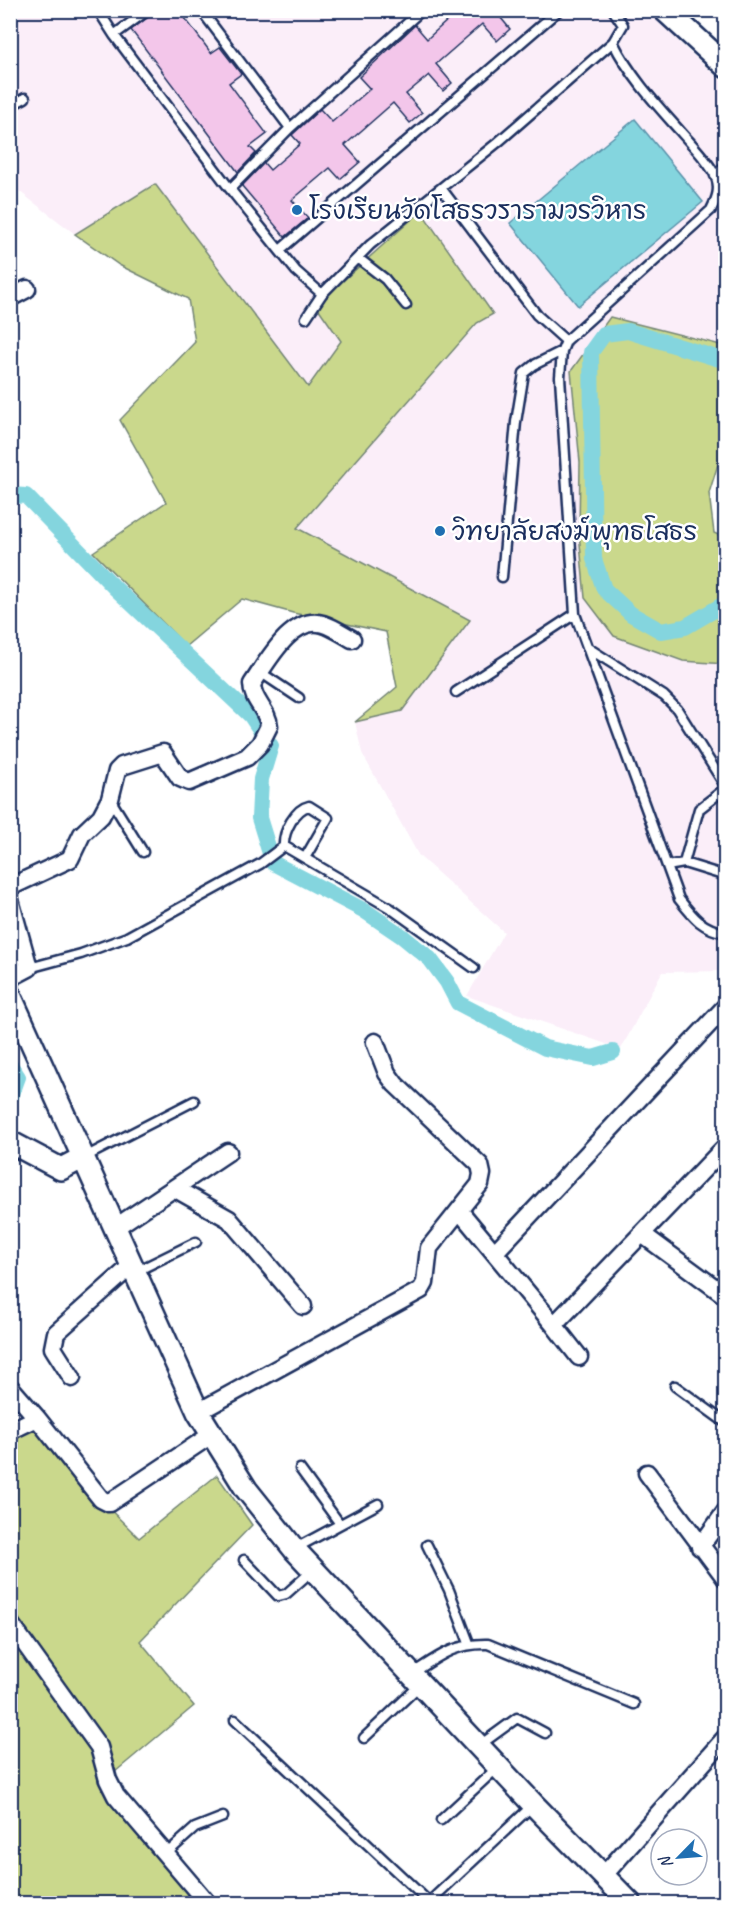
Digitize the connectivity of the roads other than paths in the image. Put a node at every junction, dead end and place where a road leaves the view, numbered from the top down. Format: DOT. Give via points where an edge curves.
graph roads {
  1 [pos="98,10"];
  2 [pos="148,10"];
  3 [pos="201,10"];
  4 [pos="422,10"];
  5 [pos="559,10"];
  6 [pos="614,10"];
  7 [pos="665,10"];
  8 [pos="114,35"];
  9 [pos="613,42"];
  10 [pos="726,66"];
  11 [pos="25,98"];
  12 [pos="10,106"];
  13 [pos="290,128"];
  14 [pos="726,165"];
  15 [pos="716,176"];
  16 [pos="441,188"];
  17 [pos="230,189"];
  18 [pos="280,250"];
  19 [pos="358,258"];
  20 [pos="27,289"];
  21 [pos="322,294"];
  22 [pos="10,298"];
  23 [pos="406,305"];
  24 [pos="306,318"];
  25 [pos="566,340"];
  26 [pos="562,351"];
  27 [pos="502,577"];
  28 [pos="575,614"];
  29 [pos="352,639"];
  30 [pos="588,647"];
  31 [pos="261,672"];
  32 [pos="456,692"];
  33 [pos="299,698"];
  34 [pos="726,788"];
  35 [pos="110,799"];
  36 [pos="284,846"];
  37 [pos="143,852"];
  38 [pos="305,858"];
  39 [pos="684,863"];
  40 [pos="667,866"];
  41 [pos="726,876"];
  42 [pos="10,887"];
  43 [pos="10,900"];
  44 [pos="726,933"];
  45 [pos="29,968"];
  46 [pos="474,969"];
  47 [pos="10,978"];
  48 [pos="10,995"];
  49 [pos="726,1006"];
  50 [pos="375,1042"];
  51 [pos="194,1101"];
  52 [pos="11,1143"];
  53 [pos="726,1146"];
  54 [pos="228,1152"];
  55 [pos="84,1157"];
  56 [pos="174,1188"];
  57 [pos="463,1215"];
  58 [pos="116,1227"];
  59 [pos="642,1234"];
  60 [pos="196,1242"];
  61 [pos="496,1251"];
  62 [pos="133,1268"];
  63 [pos="726,1296"];
  64 [pos="303,1306"];
  65 [pos="554,1325"];
  66 [pos="579,1357"];
  67 [pos="72,1378"];
  68 [pos="675,1386"];
  69 [pos="10,1387"];
  70 [pos="198,1412"];
  71 [pos="37,1418"];
  72 [pos="726,1423"];
  73 [pos="10,1431"];
  74 [pos="211,1435"];
  75 [pos="300,1469"];
  76 [pos="647,1473"];
  77 [pos="378,1504"];
  78 [pos="726,1511"];
  79 [pos="340,1524"];
  80 [pos="427,1545"];
  81 [pos="700,1547"];
  82 [pos="294,1549"];
  83 [pos="244,1560"];
  84 [pos="314,1569"];
  85 [pos="726,1579"];
  86 [pos="10,1623"];
  87 [pos="469,1643"];
  88 [pos="417,1679"];
  89 [pos="634,1704"];
  90 [pos="235,1720"];
  91 [pos="544,1733"];
  92 [pos="726,1737"];
  93 [pos="364,1738"];
  94 [pos="479,1745"];
  95 [pos="499,1766"];
  96 [pos="534,1804"];
  97 [pos="223,1817"];
  98 [pos="441,1820"];
  99 [pos="166,1854"];
  100 [pos="604,1875"];
  101 [pos="430,1903"];
  102 [pos="208,1904"];
  103 [pos="631,1904"];
  1 -- 8 [label="lane"];
  2 -- 8 [label="lane"];
  3 -- 13 [label="lane"];
  4 -- 13 [label="lane"];
  5 -- 18 [label="lane"];
  6 -- 9 [label="lane" via="623,25"];
  7 -- 10 [label="main road"];
  8 -- 17 [label="lane"];
  9 -- 15 [label="lane" via="629,71"];
  9 -- 16 [label="lane"];
  11 -- 12 [label="lane"];
  13 -- 17 [label="lane"];
  14 -- 15 [label="lane"];
  15 -- 25 [label="lane" via="719,195 711,210"];
  16 -- 19 [label="lane"];
  16 -- 25 [label="lane" via="537,315"];
  17 -- 18 [label="lane"];
  18 -- 21 [label="lane"];
  19 -- 21 [label="lane"];
  19 -- 23 [label="lane" via="385,279"];
  20 -- 22 [label="street"];
  21 -- 24 [label="lane"];
  25 -- 26 [label="lane"];
  26 -- 27 [label="lane" via="524,373"];
  26 -- 28 [label="lane" via="560,377"];
  28 -- 30 [label="lane"];
  28 -- 32 [label="lane"];
  29 -- 31 [label="street" via="323,624 307,624 281,642"];
  30 -- 34 [label="lane" via="664,696 677,709"];
  30 -- 40 [label="lane"];
  31 -- 33 [label="lane"];
  31 -- 35 [label="street" via="252,691 269,722 263,739 247,757 189,782 180,778 167,755 155,753 122,766 115,776"];
  34 -- 39 [label="lane" via="699,809"];
  35 -- 37 [label="lane"];
  35 -- 42 [label="street" via="101,816 82,834 70,859"];
  36 -- 38 [label="lane"];
  36 -- 38 [label="lane" via="285,833 297,814 309,806 328,818"];
  36 -- 45 [label="lane" via="260,864 127,937"];
  38 -- 46 [label="lane" via="390,908"];
  39 -- 40 [label="lane"];
  39 -- 41 [label="lane"];
  40 -- 44 [label="lane" via="679,899 694,919 706,928"];
  43 -- 45 [label="street"];
  45 -- 47 [label="street"];
  48 -- 55 [label="street"];
  49 -- 61 [label="street"];
  50 -- 70 [label="street" via="395,1084 480,1165 480,1184 429,1248 421,1290"];
  51 -- 55 [label="lane"];
  52 -- 55 [label="street" via="61,1169"];
  53 -- 59 [label="street"];
  54 -- 56 [label="street"];
  55 -- 58 [label="street"];
  56 -- 58 [label="street"];
  56 -- 64 [label="street" via="229,1219"];
  57 -- 61 [label="street"];
  58 -- 62 [label="street"];
  59 -- 63 [label="street"];
  59 -- 65 [label="street"];
  60 -- 62 [label="lane"];
  61 -- 65 [label="street"];
  62 -- 67 [label="street" via="56,1333 53,1348"];
  62 -- 70 [label="street"];
  65 -- 66 [label="street"];
  68 -- 72 [label="lane"];
  69 -- 71 [label="street"];
  70 -- 74 [label="street"];
  71 -- 73 [label="street"];
  71 -- 74 [label="street" via="101,1499 109,1503"];
  74 -- 82 [label="street" via="263,1512"];
  75 -- 79 [label="lane"];
  76 -- 81 [label="street"];
  77 -- 79 [label="lane"];
  78 -- 81 [label="street"];
  79 -- 82 [label="lane"];
  80 -- 87 [label="lane"];
  81 -- 85 [label="street"];
  82 -- 84 [label="street"];
  83 -- 84 [label="lane" via="279,1596"];
  84 -- 88 [label="street"];
  86 -- 99 [label="street" via="99,1747 116,1796"];
  87 -- 88 [label="lane" via="451,1649"];
  87 -- 89 [label="lane" via="488,1644"];
  88 -- 93 [label="lane"];
  88 -- 94 [label="street"];
  90 -- 101 [label="lane"];
  91 -- 94 [label="lane" via="517,1718"];
  92 -- 100 [label="street"];
  94 -- 95 [label="street"];
  95 -- 96 [label="street"];
  95 -- 98 [label="lane"];
  96 -- 100 [label="street"];
  96 -- 101 [label="lane"];
  97 -- 99 [label="lane" via="195,1828"];
  99 -- 102 [label="street"];
  100 -- 103 [label="street"];
}
